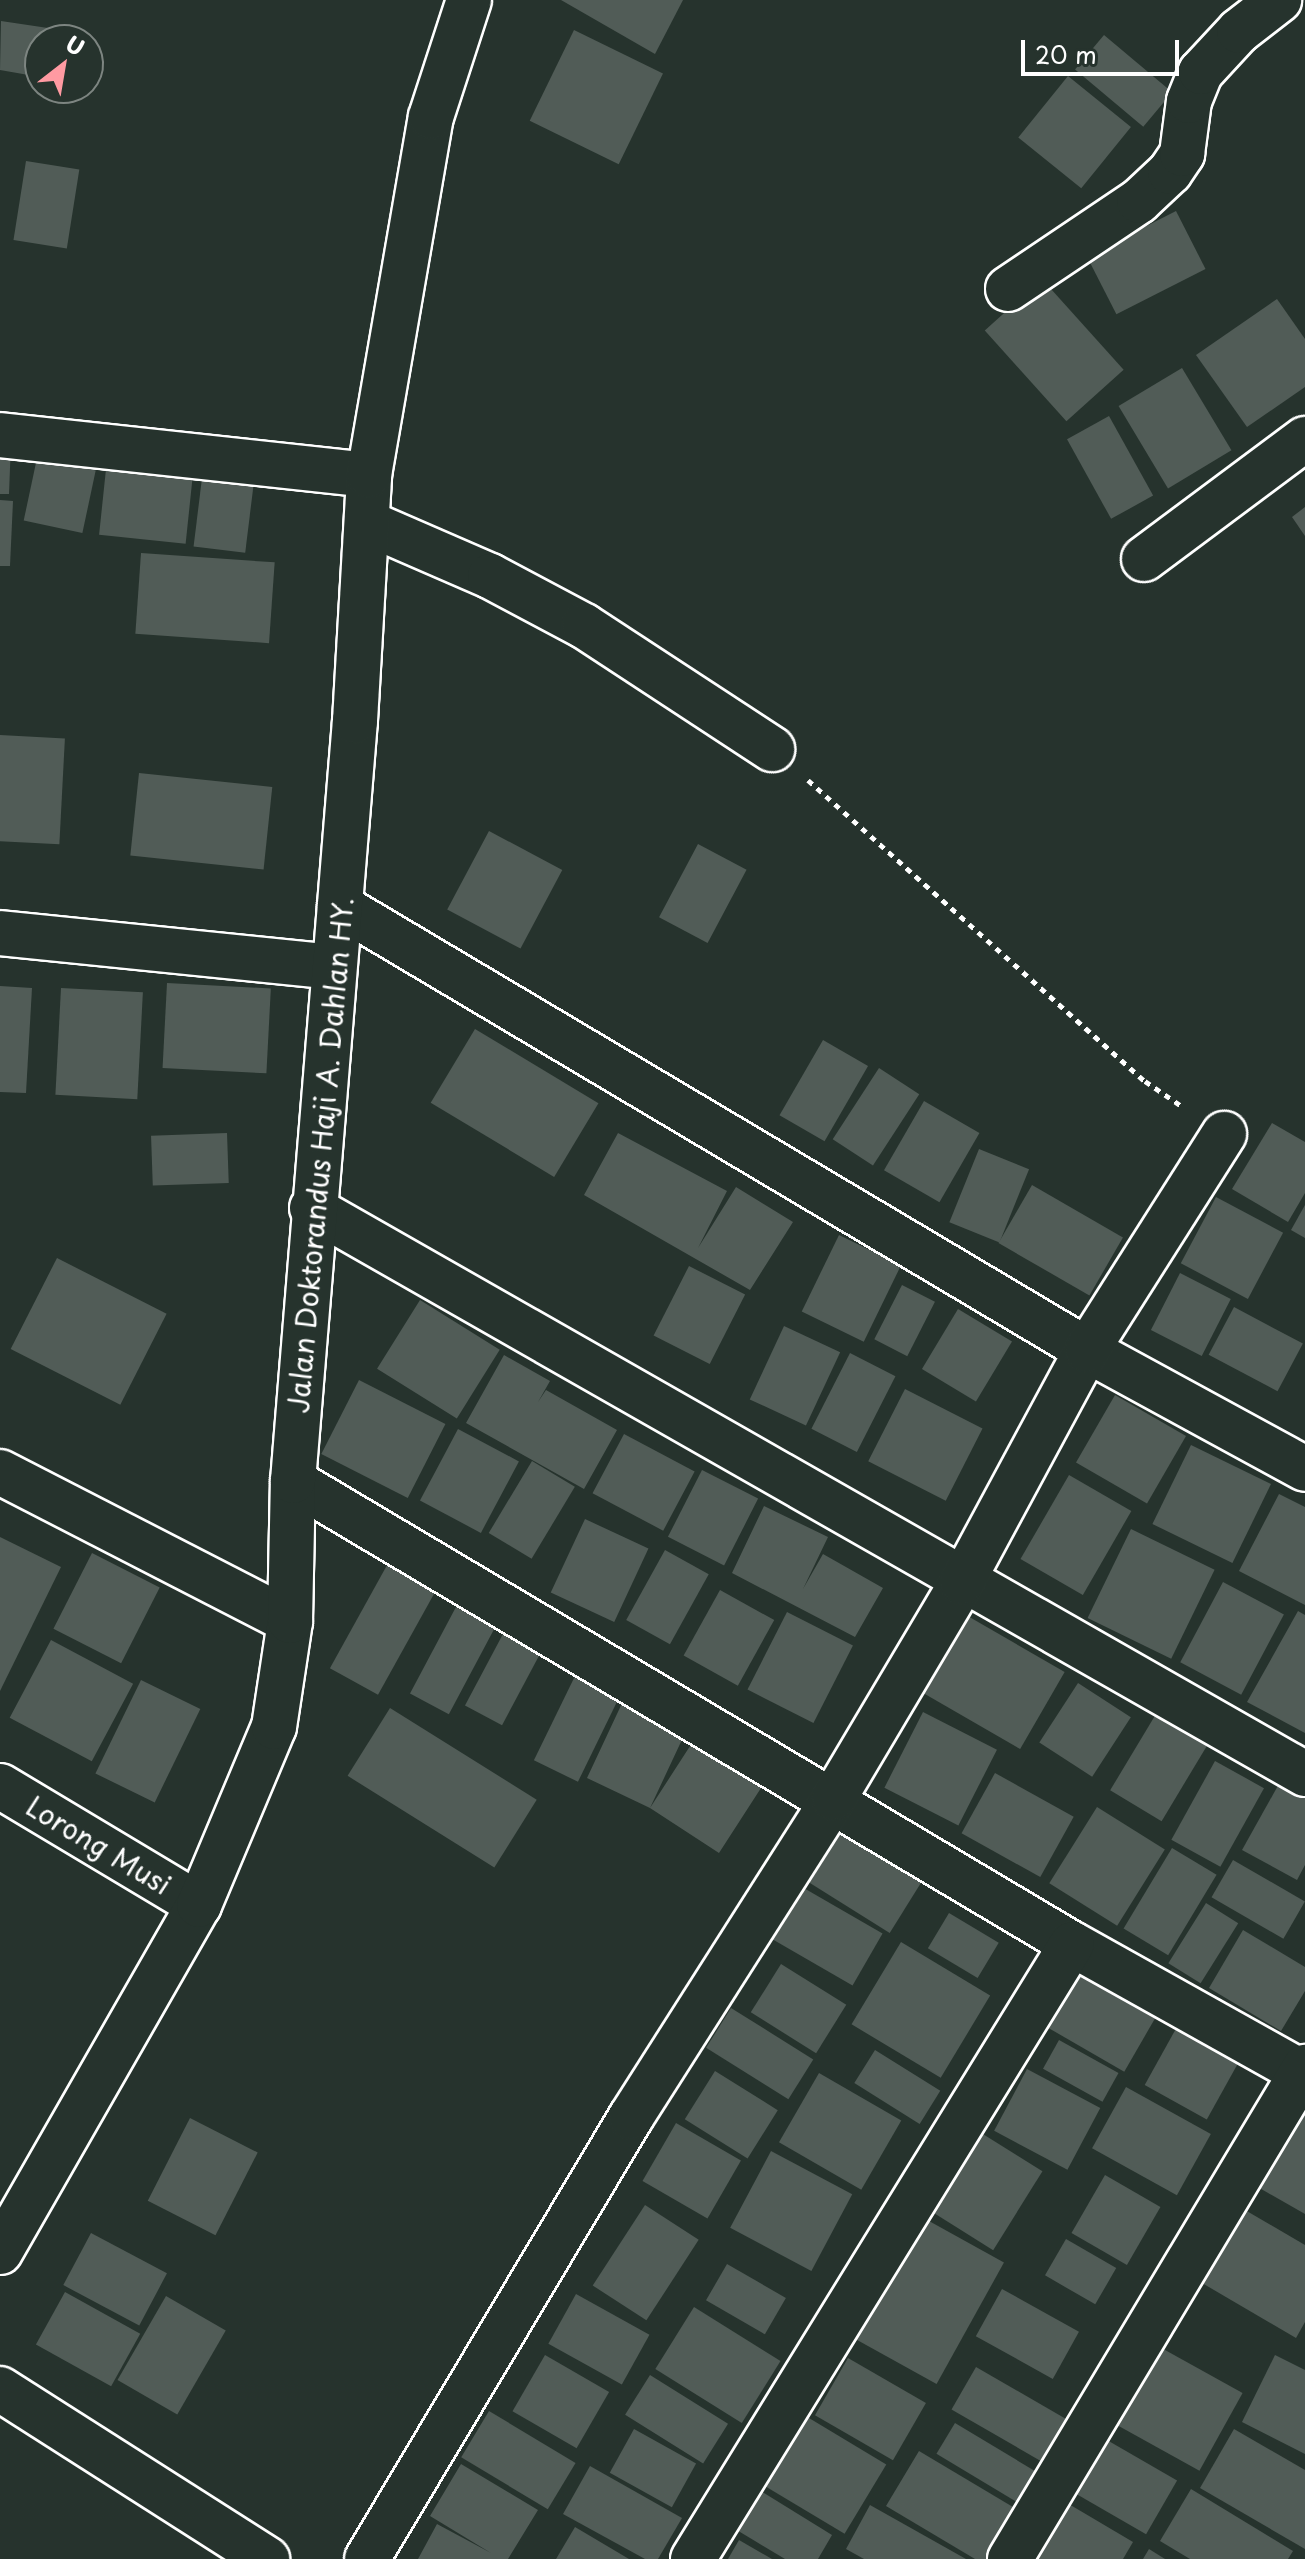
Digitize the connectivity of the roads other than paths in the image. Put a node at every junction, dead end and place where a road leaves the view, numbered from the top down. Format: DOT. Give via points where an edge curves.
graph roads {
  1 [pos="469,0"];
  2 [pos="1279,0"];
  3 [pos="1008,289"];
  4 [pos="0,435"];
  5 [pos="1305,439"];
  6 [pos="369,475"];
  7 [pos="368,523"];
  8 [pos="1144,559"];
  9 [pos="772,749"];
  10 [pos="340,906"];
  11 [pos="0,933"];
  12 [pos="333,967"];
  13 [pos="1224,1134"];
  14 [pos="312,1208"];
  15 [pos="1087,1350"];
  16 [pos="1304,1466"];
  17 [pos="0,1472"];
  18 [pos="293,1481"];
  19 [pos="962,1582"];
  20 [pos="290,1621"];
  21 [pos="1305,1774"];
  22 [pos="0,1786"];
  23 [pos="834,1798"];
  24 [pos="199,1905"];
  25 [pos="1072,1944"];
  26 [pos="1303,2071"];
  27 [pos="13,2199"];
  28 [pos="0,2252"];
  29 [pos="0,2389"];
  30 [pos="267,2559"];
  31 [pos="367,2559"];
  32 [pos="693,2559"];
  33 [pos="1010,2559"];
  1 -- 6 [label="street, Jalan Doktorandus Haji A. Dahlan HY." via="431,117"];
  2 -- 3 [label="street" via="1239,31 1201,72 1189,101 1182,154 1170,172 1139,201"];
  4 -- 6 [label="street"];
  5 -- 8 [label="street"];
  6 -- 7 [label="street, Jalan Doktorandus Haji A. Dahlan HY."];
  7 -- 9 [label="street" via="490,576 584,626"];
  7 -- 10 [label="street, Jalan Doktorandus Haji A. Dahlan HY."];
  10 -- 12 [label="street, Jalan Doktorandus Haji A. Dahlan HY."];
  10 -- 15 [label="street"];
  11 -- 12 [label="street"];
  12 -- 14 [label="street, Jalan Doktorandus Haji A. Dahlan HY."];
  13 -- 15 [label="street"];
  14 -- 18 [label="street, Jalan Doktorandus Haji A. Dahlan HY." via="310,1302"];
  14 -- 19 [label="street"];
  15 -- 16 [label="street"];
  15 -- 19 [label="street"];
  17 -- 20 [label="street"];
  18 -- 20 [label="street, Jalan Doktorandus Haji A. Dahlan HY."];
  18 -- 23 [label="street"];
  19 -- 21 [label="street"];
  19 -- 23 [label="street"];
  20 -- 24 [label="street, Jalan Doktorandus Haji A. Dahlan HY." via="274,1727"];
  22 -- 24 [label="street, Lorong Musi"];
  23 -- 25 [label="street"];
  23 -- 31 [label="street" via="631,2117"];
  24 -- 27 [label="street, Jalan Doktorandus Haji A. Dahlan HY."];
  25 -- 26 [label="street"];
  25 -- 32 [label="street"];
  26 -- 33 [label="street"];
  27 -- 28 [label="street, Jalan Doktorandus Haji A. Dahlan HY."];
  29 -- 30 [label="street"];
}
